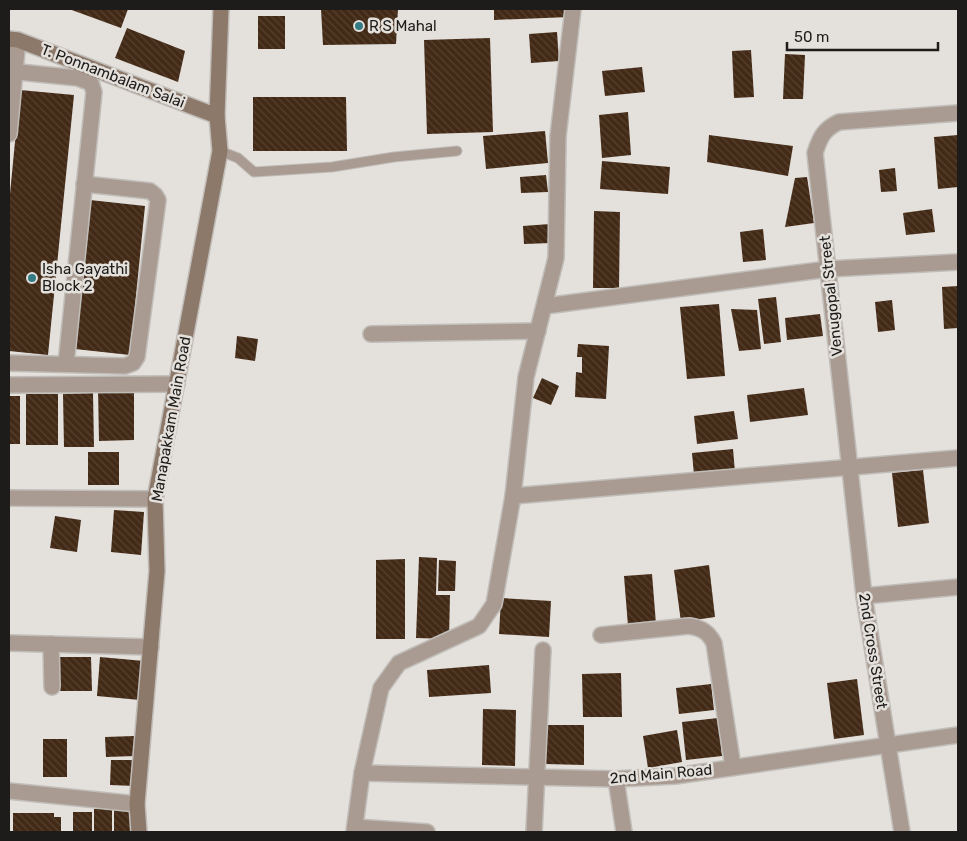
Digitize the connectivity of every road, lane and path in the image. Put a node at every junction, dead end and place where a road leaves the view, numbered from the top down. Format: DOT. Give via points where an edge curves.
graph roads {
  1 [pos="221,9"];
  2 [pos="573,9"];
  3 [pos="13,40"];
  4 [pos="12,72"];
  5 [pos="958,112"];
  6 [pos="217,116"];
  7 [pos="9,134"];
  8 [pos="220,151"];
  9 [pos="457,151"];
  10 [pos="84,184"];
  11 [pos="958,262"];
  12 [pos="828,269"];
  13 [pos="545,306"];
  14 [pos="538,331"];
  15 [pos="371,334"];
  16 [pos="9,363"];
  17 [pos="66,364"];
  18 [pos="177,384"];
  19 [pos="9,385"];
  20 [pos="958,458"];
  21 [pos="850,469"];
  22 [pos="513,496"];
  23 [pos="9,498"];
  24 [pos="155,499"];
  25 [pos="958,587"];
  26 [pos="864,596"];
  27 [pos="600,635"];
  28 [pos="9,643"];
  29 [pos="51,644"];
  30 [pos="151,647"];
  31 [pos="543,650"];
  32 [pos="52,687"];
  33 [pos="958,735"];
  34 [pos="887,744"];
  35 [pos="734,767"];
  36 [pos="362,773"];
  37 [pos="536,777"];
  38 [pos="616,779"];
  39 [pos="9,791"];
  40 [pos="138,804"];
  41 [pos="354,830"];
  42 [pos="139,832"];
  43 [pos="427,832"];
  44 [pos="534,832"];
  45 [pos="624,832"];
  46 [pos="902,832"];
  1 -- 6 [label="main road, Manapakkam Main Road"];
  2 -- 13 [label="street" via="558,136 556,258"];
  3 -- 4 [label="street"];
  3 -- 6 [label="main road, T. Ponnambalam Salai"];
  4 -- 7 [label="street"];
  4 -- 10 [label="street" via="78,78 91,83 94,92"];
  5 -- 12 [label="street, Venugopal Street" via="839,122 827,127 814,153"];
  6 -- 8 [label="main road, Manapakkam Main Road"];
  8 -- 9 [label="lane" via="238,158 254,172 332,167"];
  8 -- 18 [label="main road, Manapakkam Main Road"];
  10 -- 17 [label="street"];
  10 -- 17 [label="street" via="150,191 158,200 137,357 125,366"];
  11 -- 12 [label="street"];
  12 -- 13 [label="street"];
  12 -- 21 [label="street, Venugopal Street"];
  13 -- 14 [label="street"];
  14 -- 15 [label="street"];
  14 -- 22 [label="street" via="526,377"];
  16 -- 17 [label="street"];
  18 -- 19 [label="street"];
  18 -- 24 [label="main road, Manapakkam Main Road"];
  20 -- 21 [label="street"];
  21 -- 22 [label="street"];
  21 -- 26 [label="street, 2nd Cross Street"];
  22 -- 36 [label="street" via="494,604 479,626 399,663 381,688"];
  23 -- 24 [label="street"];
  24 -- 30 [label="main road, Manapakkam Main Road" via="157,571"];
  25 -- 26 [label="street"];
  26 -- 34 [label="street, 2nd Cross Street"];
  27 -- 35 [label="street" via="689,626 699,627 709,634 714,643"];
  28 -- 29 [label="street"];
  29 -- 30 [label="street"];
  29 -- 32 [label="street"];
  30 -- 40 [label="main road, Manapakkam Main Road"];
  31 -- 37 [label="street"];
  33 -- 34 [label="street, 2nd Main Road"];
  34 -- 35 [label="street, 2nd Main Road"];
  34 -- 46 [label="street, 2nd Cross Street"];
  35 -- 38 [label="street, 2nd Main Road" via="675,776"];
  36 -- 37 [label="street, 2nd Main Road"];
  36 -- 41 [label="street"];
  37 -- 38 [label="street, 2nd Main Road"];
  37 -- 44 [label="street"];
  38 -- 45 [label="street"];
  39 -- 40 [label="street"];
  40 -- 42 [label="main road, Manapakkam Main Road"];
  41 -- 43 [label="street"];
}
